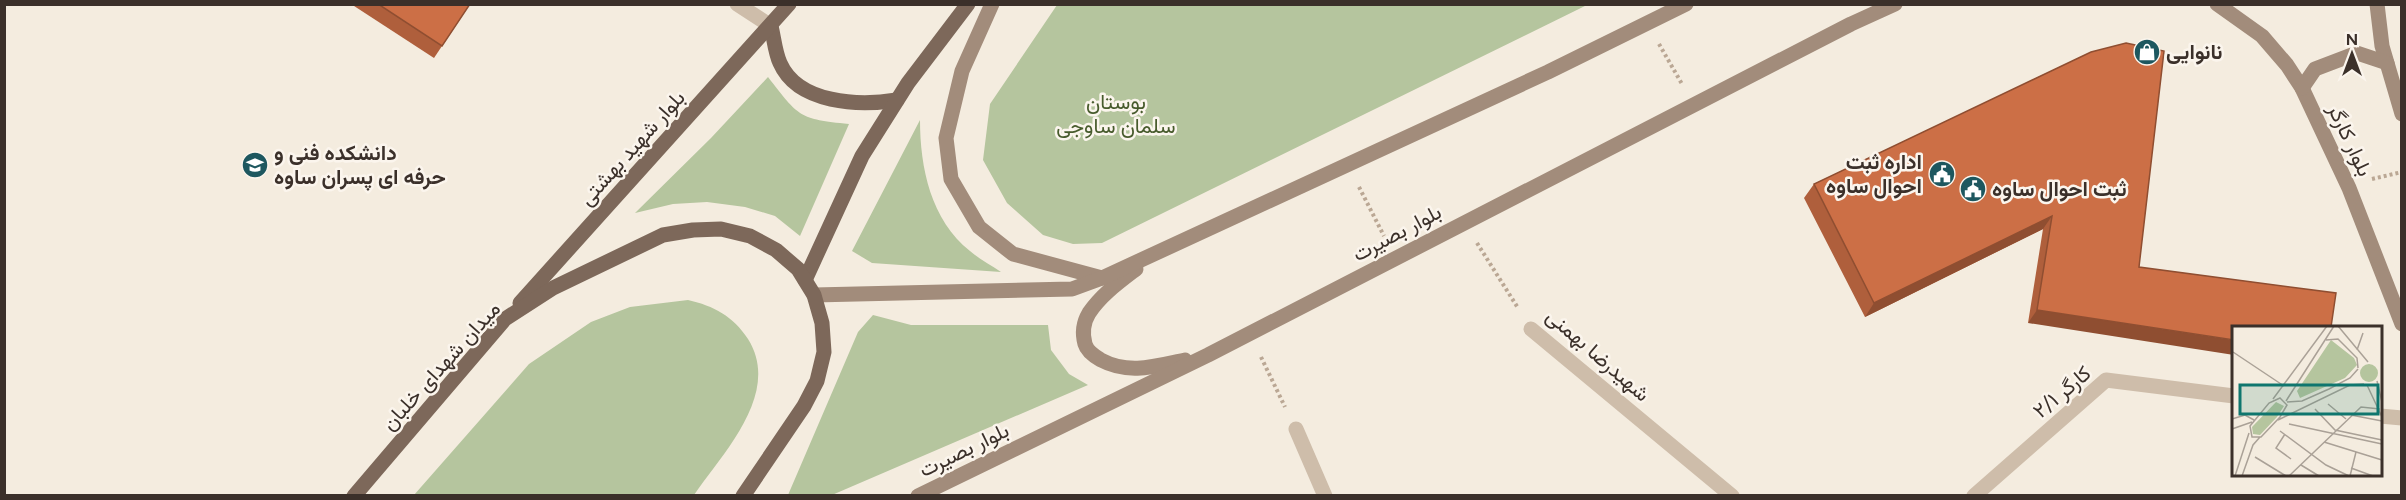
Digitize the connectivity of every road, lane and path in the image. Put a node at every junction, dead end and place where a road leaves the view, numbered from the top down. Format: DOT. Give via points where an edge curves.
graph roads {
  1 [pos="737,4"];
  2 [pos="789,4"];
  3 [pos="968,4"];
  4 [pos="992,4"];
  5 [pos="1686,4"];
  6 [pos="1895,4"];
  7 [pos="2217,4"];
  8 [pos="2376,4"];
  9 [pos="1647,24"];
  10 [pos="771,26"];
  11 [pos="2386,63"];
  12 [pos="2396,81"];
  13 [pos="2302,88"];
  14 [pos="897,99"];
  15 [pos="1694,104"];
  16 [pos="2402,114"];
  17 [pos="1348,165"];
  18 [pos="1464,222"];
  19 [pos="1154,254"];
  20 [pos="1396,257"];
  21 [pos="1102,278"];
  22 [pos="805,280"];
  23 [pos="814,295"];
  24 [pos="505,319"];
  25 [pos="2402,324"];
  26 [pos="1531,329"];
  27 [pos="1250,334"];
  28 [pos="1208,355"];
  29 [pos="2232,396"];
  30 [pos="2382,416"];
  31 [pos="2402,418"];
  32 [pos="1296,429"];
  33 [pos="354,495"];
  34 [pos="742,495"];
  35 [pos="918,495"];
  36 [pos="1325,495"];
  37 [pos="1731,495"];
  38 [pos="1974,495"];
  1 -- 10 [label="street"];
  2 -- 10 [label="main road, بلوار شهید بهشتی"];
  3 -- 14 [label="main road"];
  4 -- 21 [label="main road" via="959,82 946,138 951,179 979,226 1013,254"];
  5 -- 9 [label="main road"];
  6 -- 15 [label="main road, بلوار بصیرت"];
  7 -- 13 [label="main road, بلوار کارگر" via="2262,36"];
  8 -- 11 [label="main road"];
  9 -- 15 [label="path"];
  9 -- 17 [label="main road"];
  10 -- 14 [label="main road" via="779,62 789,78 814,94 847,102"];
  10 -- 24 [label="main road, بلوار شهید بهشتی"];
  11 -- 12 [label="main road"];
  11 -- 13 [label="main road" via="2357,53 2315,69"];
  12 -- 16 [label="main road"];
  13 -- 25 [label="main road, بلوار کارگر" via="2349,188"];
  14 -- 22 [label="main road" via="862,156"];
  15 -- 18 [label="main road, بلوار بصیرت"];
  17 -- 19 [label="main road"];
  17 -- 20 [label="path"];
  18 -- 20 [label="main road, بلوار بصیرت"];
  18 -- 26 [label="path, شهیدرضا بهمنی"];
  19 -- 21 [label="main road"];
  19 -- 28 [label="main road" via="1105,294 1088,315 1082,331 1086,348 1097,358 1123,368 1142,369"];
  20 -- 27 [label="main road, بلوار بصیرت"];
  21 -- 23 [label="main road" via="1072,289"];
  22 -- 23 [label="main road, میدان شهدای خلبان"];
  22 -- 24 [label="main road, میدان شهدای خلبان" via="776,250 750,236 721,229 693,230 663,235 635,247 553,288"];
  23 -- 34 [label="main road, میدان شهدای خلبان" via="822,323 824,352 817,381"];
  24 -- 33 [label="main road, میدان شهدای خلبان"];
  26 -- 37 [label="street, شهیدرضا بهمنی"];
  27 -- 28 [label="main road, بلوار بصیرت"];
  27 -- 32 [label="path"];
  28 -- 35 [label="main road, بلوار بصیرت"];
  29 -- 38 [label="street, کارگر ۲/۱" via="2106,380"];
  30 -- 31 [label="street"];
  32 -- 36 [label="street"];
}
